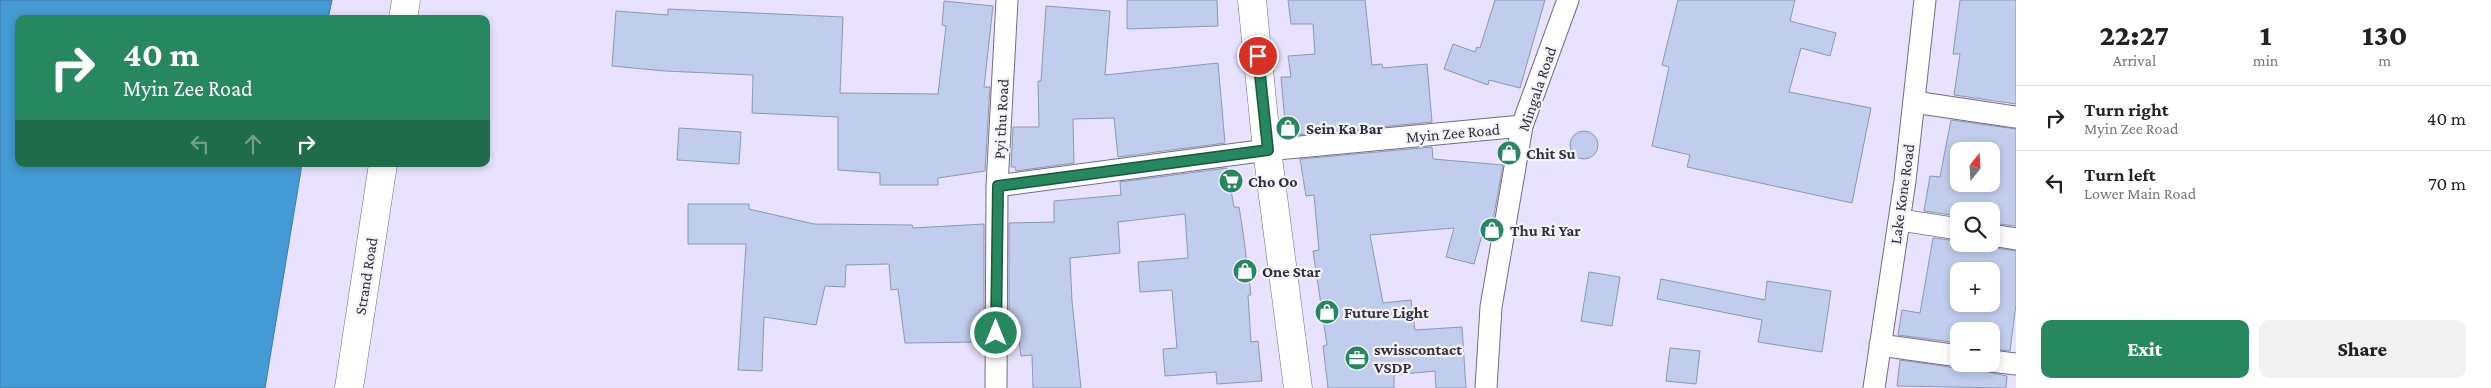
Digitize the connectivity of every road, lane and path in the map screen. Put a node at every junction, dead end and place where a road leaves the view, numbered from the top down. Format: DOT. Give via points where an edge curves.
graph roads {
  1 [pos="406,0"];
  2 [pos="1007,0"];
  3 [pos="1252,0"];
  4 [pos="1568,0"];
  5 [pos="1925,0"];
  6 [pos="404,15"];
  7 [pos="1914,102"];
  8 [pos="2016,117"];
  9 [pos="1522,126"];
  10 [pos="1268,150"];
  11 [pos="383,167"];
  12 [pos="998,186"];
  13 [pos="1900,220"];
  14 [pos="1950,228"];
  15 [pos="2000,236"];
  16 [pos="2016,239"];
  17 [pos="1880,345"];
  18 [pos="1950,355"];
  19 [pos="2000,362"];
  20 [pos="2016,364"];
  21 [pos="349,388"];
  22 [pos="996,388"];
  23 [pos="1298,388"];
  24 [pos="1486,388"];
  25 [pos="1874,388"];
  1 -- 6 [label="main road"];
  2 -- 12 [label="street, Pyi thu Road"];
  3 -- 10 [label="main road"];
  4 -- 9 [label="street, Mingala Road"];
  5 -- 7 [label="street, Lake Kone Road"];
  7 -- 8 [label="street"];
  7 -- 13 [label="street, Lake Kone Road"];
  9 -- 10 [label="street, Myin Zee Road"];
  9 -- 24 [label="street, Mingala Road" via="1491,307"];
  10 -- 12 [label="street, Myin Zee Road"];
  10 -- 23 [label="main road"];
  11 -- 21 [label="main road, Strand Road"];
  12 -- 22 [label="street, Pyi thu Road"];
  13 -- 14 [label="street"];
  13 -- 17 [label="street, Lake Kone Road"];
  15 -- 16 [label="street"];
  17 -- 18 [label="street"];
  17 -- 25 [label="street, Lake Kone Road"];
  19 -- 20 [label="street"];
}
